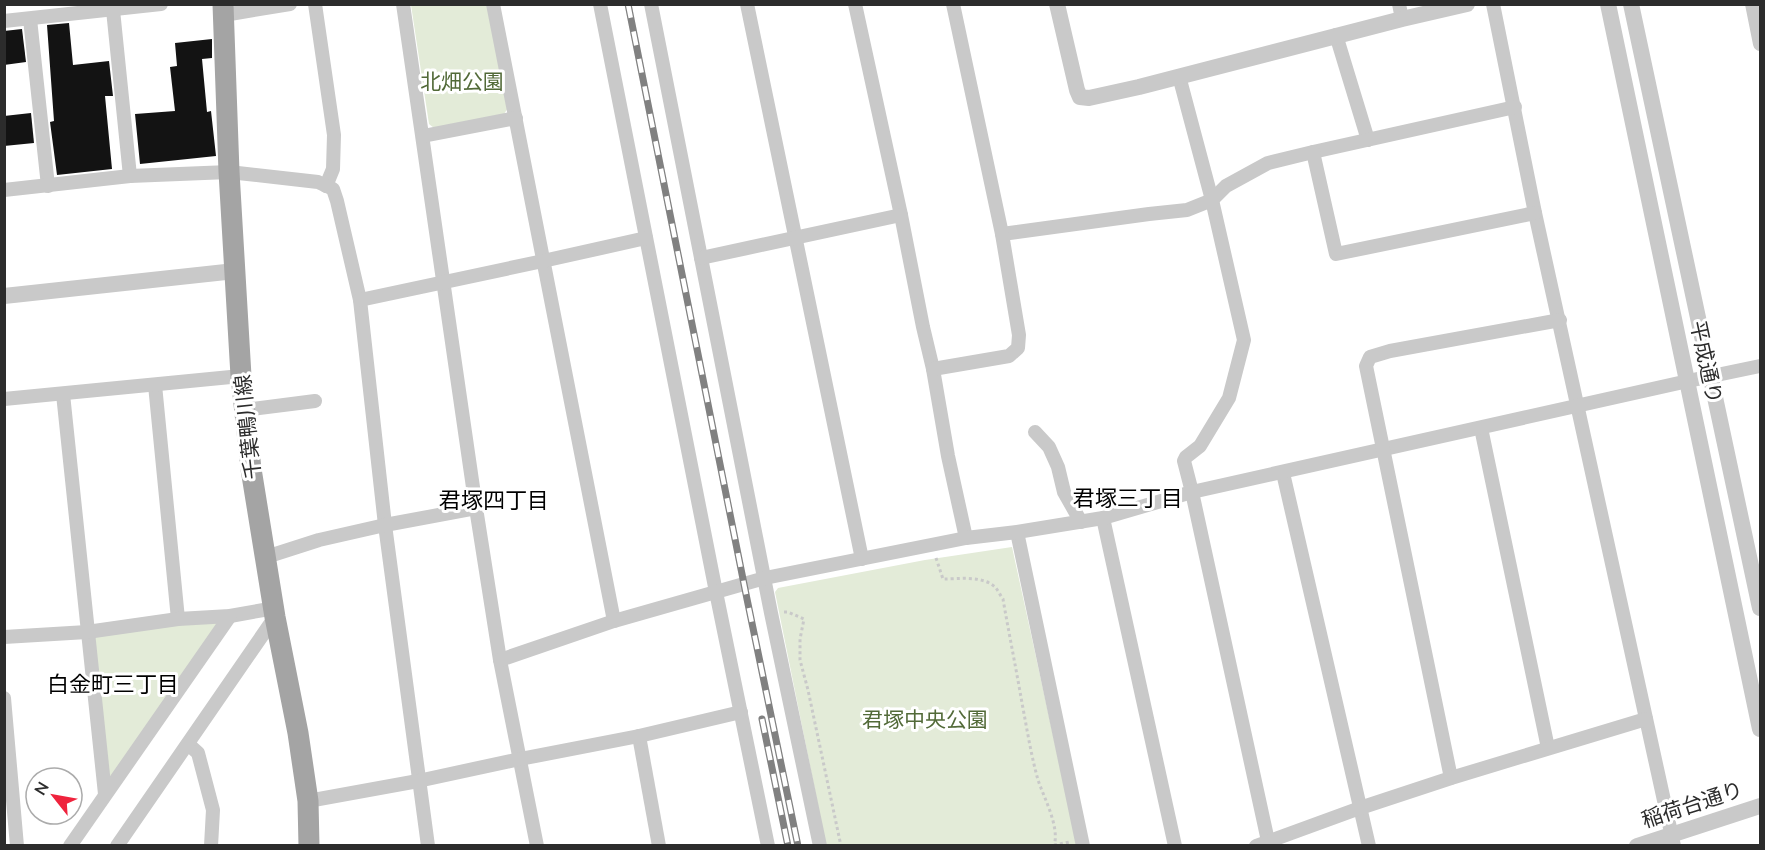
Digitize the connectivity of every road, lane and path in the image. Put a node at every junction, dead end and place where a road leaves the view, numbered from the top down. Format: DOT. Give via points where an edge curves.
graph roads {
  1 [pos="161,4"];
  2 [pos="290,4"];
  3 [pos="315,4"];
  4 [pos="404,4"];
  5 [pos="493,4"];
  6 [pos="600,4"];
  7 [pos="651,4"];
  8 [pos="747,4"];
  9 [pos="855,4"];
  10 [pos="953,4"];
  11 [pos="1057,4"];
  12 [pos="1467,4"];
  13 [pos="1493,4"];
  14 [pos="1608,4"];
  15 [pos="1631,4"];
  16 [pos="1752,4"];
  17 [pos="112,10"];
  18 [pos="223,10"];
  19 [pos="1400,11"];
  20 [pos="30,19"];
  21 [pos="4,21"];
  22 [pos="1336,35"];
  23 [pos="1761,44"];
  24 [pos="1179,76"];
  25 [pos="1515,107"];
  26 [pos="516,118"];
  27 [pos="423,136"];
  28 [pos="1368,140"];
  29 [pos="1312,152"];
  30 [pos="229,172"];
  31 [pos="130,176"];
  32 [pos="48,186"];
  33 [pos="326,186"];
  34 [pos="4,190"];
  35 [pos="1212,200"];
  36 [pos="1535,213"];
  37 [pos="902,215"];
  38 [pos="1002,234"];
  39 [pos="646,238"];
  40 [pos="796,239"];
  41 [pos="701,258"];
  42 [pos="543,261"];
  43 [pos="235,271"];
  44 [pos="443,282"];
  45 [pos="4,296"];
  46 [pos="360,300"];
  47 [pos="1560,320"];
  48 [pos="1761,366"];
  49 [pos="933,369"];
  50 [pos="241,376"];
  51 [pos="1710,376"];
  52 [pos="1688,381"];
  53 [pos="155,385"];
  54 [pos="63,394"];
  55 [pos="4,399"];
  56 [pos="315,401"];
  57 [pos="1578,406"];
  58 [pos="244,410"];
  59 [pos="1481,428"];
  60 [pos="1035,432"];
  61 [pos="1385,450"];
  62 [pos="1283,473"];
  63 [pos="1192,492"];
  64 [pos="476,508"];
  65 [pos="1103,518"];
  66 [pos="1081,522"];
  67 [pos="385,525"];
  68 [pos="1017,532"];
  69 [pos="966,538"];
  70 [pos="931,545"];
  71 [pos="266,556"];
  72 [pos="862,559"];
  73 [pos="765,578"];
  74 [pos="716,592"];
  75 [pos="1761,608"];
  76 [pos="275,613"];
  77 [pos="771,613"];
  78 [pos="230,616"];
  79 [pos="178,619"];
  80 [pos="614,621"];
  81 [pos="87,632"];
  82 [pos="4,637"];
  83 [pos="500,660"];
  84 [pos="4,698"];
  85 [pos="741,712"];
  86 [pos="1646,719"];
  87 [pos="1761,729"];
  88 [pos="639,736"];
  89 [pos="188,744"];
  90 [pos="1548,748"];
  91 [pos="520,759"];
  92 [pos="1451,777"];
  93 [pos="418,781"];
  94 [pos="105,794"];
  95 [pos="308,801"];
  96 [pos="1761,806"];
  97 [pos="1360,808"];
  98 [pos="1673,840"];
  99 [pos="1262,843"];
  100 [pos="17,846"];
  101 [pos="70,846"];
  102 [pos="117,846"];
  103 [pos="211,846"];
  104 [pos="309,846"];
  105 [pos="428,846"];
  106 [pos="537,846"];
  107 [pos="659,846"];
  108 [pos="768,846"];
  109 [pos="820,846"];
  110 [pos="841,846"];
  111 [pos="1054,846"];
  112 [pos="1083,846"];
  113 [pos="1175,846"];
  114 [pos="1369,846"];
  115 [pos="1637,846"];
  1 -- 17 [label="street"];
  2 -- 18 [label="street"];
  3 -- 33 [label="street" via="334,135 333,169"];
  4 -- 27 [label="street"];
  5 -- 26 [label="street"];
  6 -- 39 [label="street"];
  7 -- 41 [label="street"];
  8 -- 40 [label="street"];
  9 -- 37 [label="street"];
  10 -- 38 [label="street"];
  11 -- 24 [label="street" via="1080,97"];
  12 -- 19 [label="street"];
  13 -- 25 [label="street"];
  14 -- 52 [label="street, 平成通り"];
  15 -- 51 [label="street, 平成通り"];
  16 -- 23 [label="street"];
  17 -- 20 [label="street"];
  17 -- 31 [label="street"];
  18 -- 30 [label="main road, 千葉鴨川線"];
  19 -- 22 [label="street"];
  20 -- 21 [label="street"];
  20 -- 32 [label="street"];
  22 -- 24 [label="street"];
  22 -- 28 [label="street"];
  24 -- 35 [label="street"];
  25 -- 28 [label="street"];
  25 -- 36 [label="street"];
  26 -- 27 [label="street"];
  26 -- 42 [label="street"];
  27 -- 44 [label="street"];
  28 -- 29 [label="street"];
  29 -- 35 [label="street" via="1268,163 1226,186"];
  29 -- 36 [label="street" via="1336,254"];
  30 -- 31 [label="street"];
  30 -- 33 [label="street"];
  30 -- 43 [label="main road, 千葉鴨川線"];
  31 -- 32 [label="street"];
  32 -- 34 [label="street"];
  33 -- 46 [label="street" via="333,189 337,201"];
  35 -- 38 [label="street" via="1187,210"];
  35 -- 63 [label="street" via="1244,340 1229,398 1200,446 1184,461"];
  36 -- 47 [label="street"];
  37 -- 40 [label="street"];
  37 -- 49 [label="street"];
  38 -- 49 [label="street" via="1018,348 1009,356"];
  39 -- 42 [label="street"];
  39 -- 74 [label="street"];
  40 -- 41 [label="street"];
  40 -- 72 [label="street"];
  41 -- 73 [label="street"];
  42 -- 44 [label="street"];
  42 -- 80 [label="street"];
  43 -- 45 [label="street"];
  43 -- 50 [label="main road, 千葉鴨川線"];
  44 -- 46 [label="street"];
  44 -- 64 [label="street"];
  46 -- 67 [label="street"];
  47 -- 57 [label="street"];
  47 -- 61 [label="street" via="1370,357 1366,366"];
  48 -- 51 [label="street"];
  49 -- 69 [label="street"];
  50 -- 53 [label="street"];
  50 -- 58 [label="main road, 千葉鴨川線"];
  51 -- 52 [label="street"];
  51 -- 75 [label="street, 平成通り"];
  52 -- 57 [label="street"];
  52 -- 87 [label="street, 平成通り"];
  53 -- 54 [label="street"];
  53 -- 79 [label="street"];
  54 -- 55 [label="street"];
  54 -- 81 [label="street"];
  56 -- 58 [label="street"];
  57 -- 59 [label="street"];
  57 -- 86 [label="street"];
  58 -- 71 [label="main road, 千葉鴨川線"];
  59 -- 61 [label="street"];
  59 -- 90 [label="street"];
  60 -- 66 [label="street" via="1049,447 1064,492"];
  61 -- 62 [label="street"];
  61 -- 92 [label="street"];
  62 -- 63 [label="street"];
  62 -- 97 [label="street"];
  63 -- 65 [label="street"];
  63 -- 99 [label="street"];
  64 -- 67 [label="street"];
  64 -- 83 [label="street"];
  65 -- 66 [label="street"];
  65 -- 113 [label="street"];
  66 -- 68 [label="street"];
  67 -- 71 [label="street"];
  67 -- 93 [label="street"];
  68 -- 69 [label="street"];
  68 -- 112 [label="street"];
  69 -- 70 [label="street"];
  70 -- 72 [label="street"];
  70 -- 111 [label="path" via="943,579 987,582 1003,599 1033,762 1054,824"];
  71 -- 76 [label="main road, 千葉鴨川線"];
  72 -- 73 [label="street"];
  73 -- 74 [label="street"];
  73 -- 77 [label="street"];
  74 -- 80 [label="street"];
  74 -- 85 [label="street"];
  76 -- 78 [label="street"];
  76 -- 89 [label="street"];
  76 -- 95 [label="main road, 千葉鴨川線"];
  77 -- 109 [label="street"];
  77 -- 110 [label="path" via="788,612 804,619 800,660"];
  78 -- 79 [label="street"];
  78 -- 94 [label="street"];
  79 -- 81 [label="street"];
  80 -- 83 [label="street"];
  81 -- 82 [label="street"];
  81 -- 94 [label="street"];
  83 -- 91 [label="street"];
  84 -- 100 [label="street"];
  85 -- 88 [label="street"];
  85 -- 108 [label="street"];
  86 -- 90 [label="street"];
  86 -- 98 [label="street"];
  88 -- 91 [label="street"];
  88 -- 107 [label="street"];
  89 -- 102 [label="street"];
  89 -- 103 [label="street" via="198,753 213,810"];
  90 -- 92 [label="street"];
  91 -- 93 [label="street"];
  91 -- 106 [label="street"];
  92 -- 97 [label="street"];
  93 -- 95 [label="street"];
  93 -- 105 [label="street"];
  94 -- 101 [label="street"];
  95 -- 104 [label="main road, 千葉鴨川線"];
  96 -- 98 [label="street, 稲荷台通り"];
  97 -- 99 [label="street"];
  97 -- 114 [label="street"];
  98 -- 115 [label="street, 稲荷台通り"];
}
